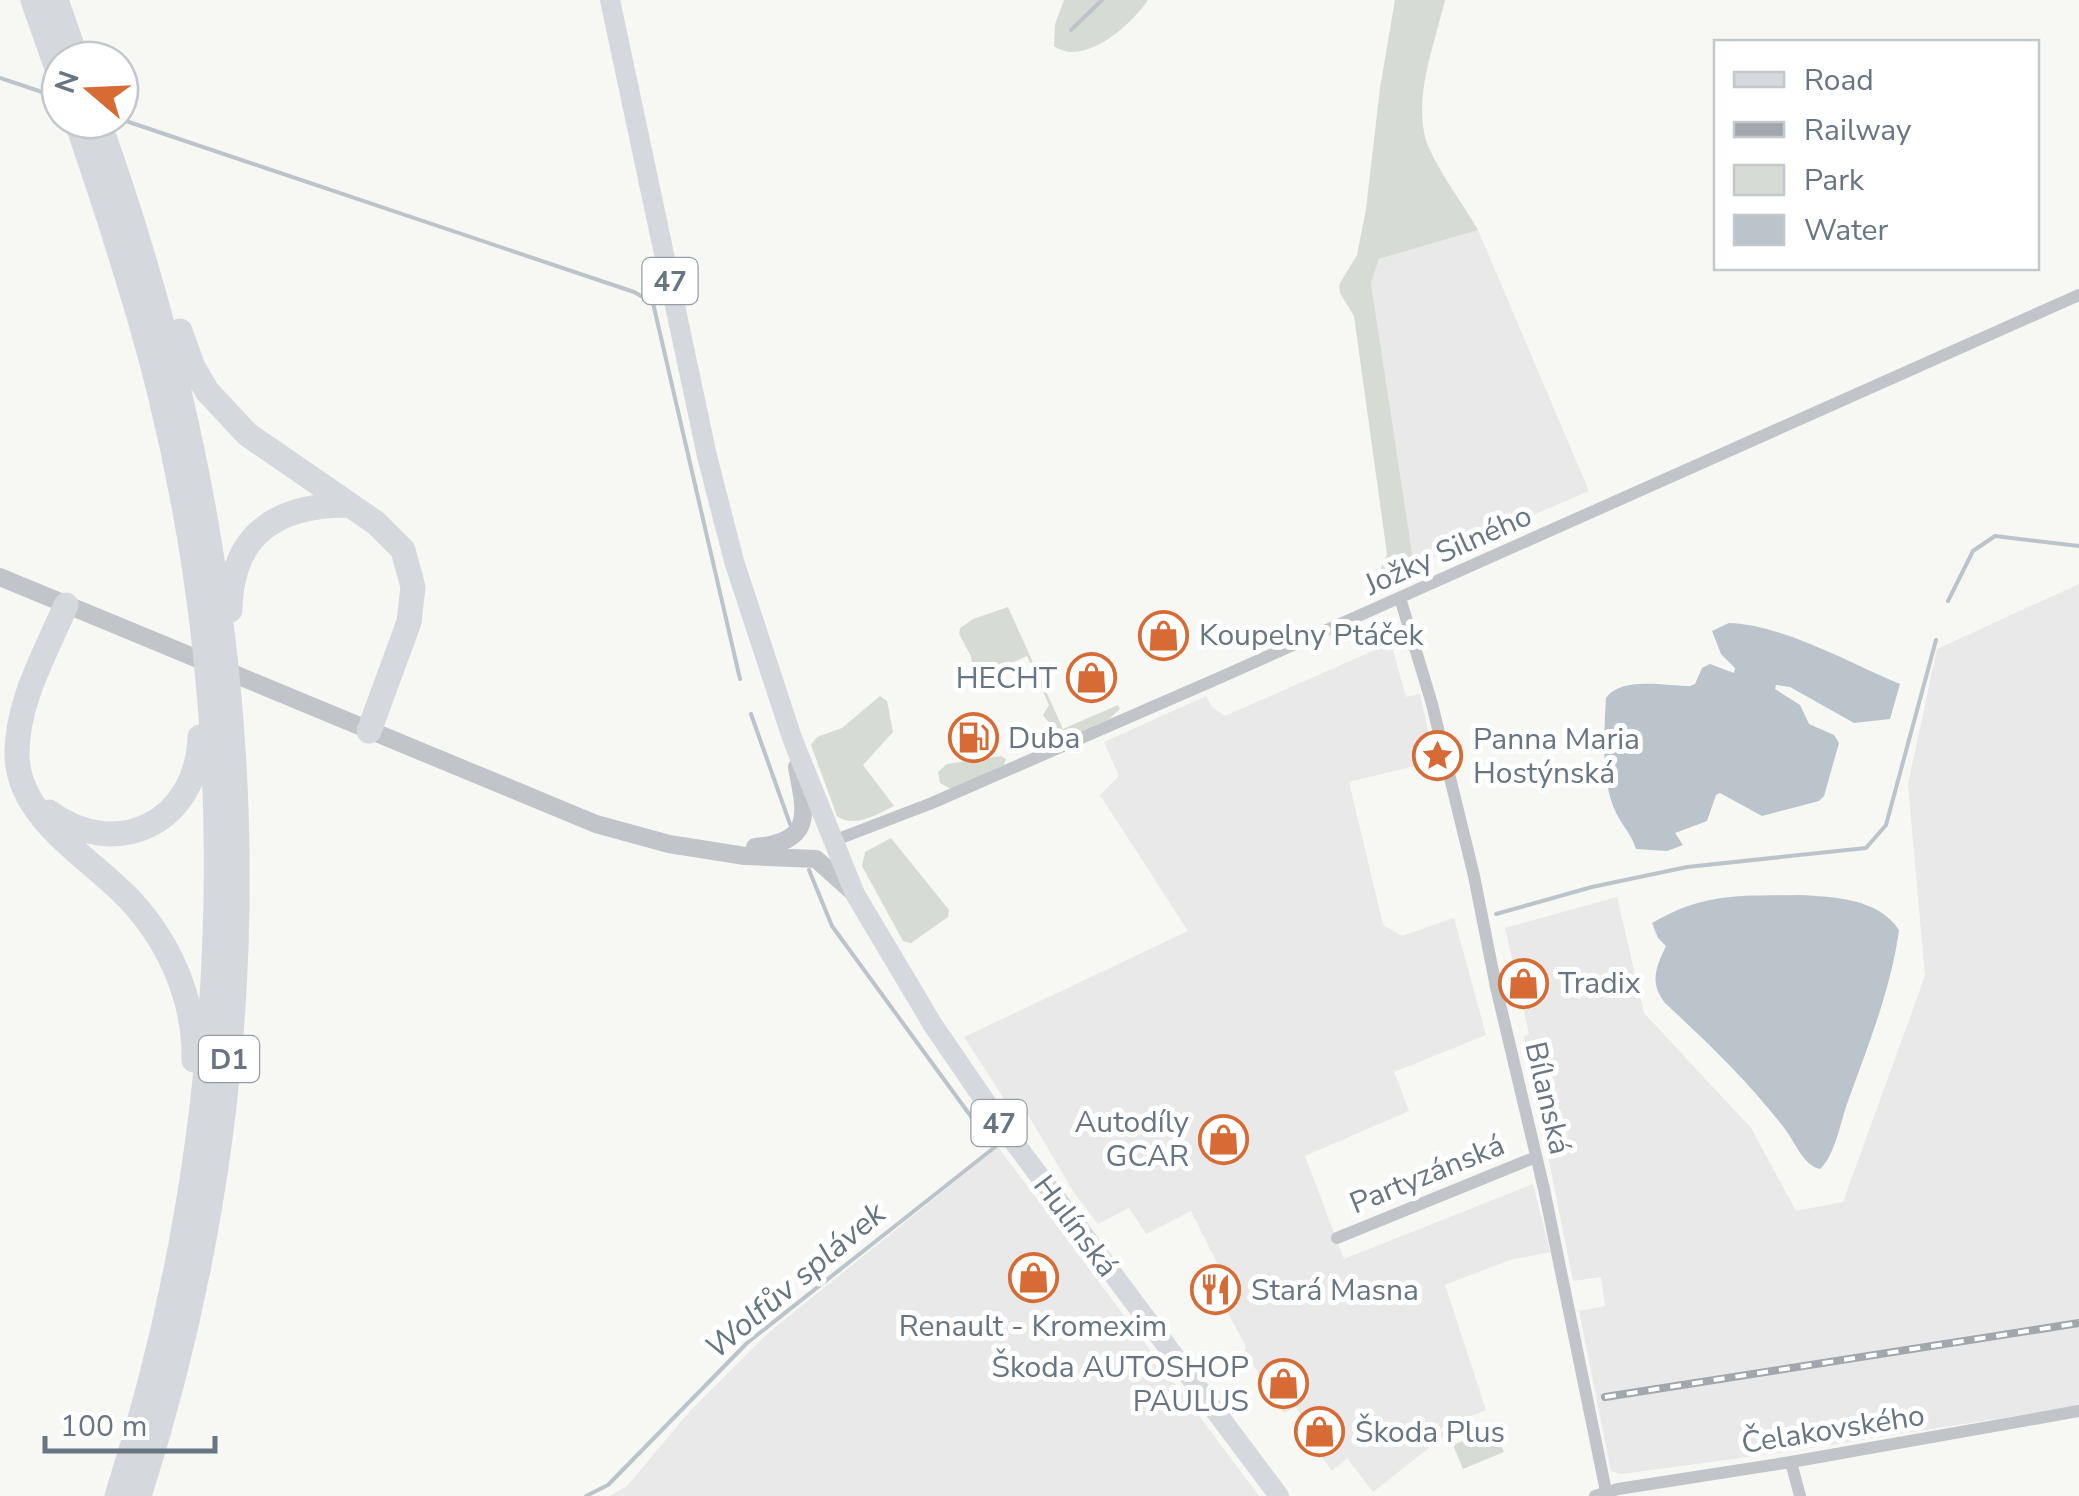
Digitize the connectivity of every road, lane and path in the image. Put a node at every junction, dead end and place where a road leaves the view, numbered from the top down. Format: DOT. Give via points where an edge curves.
graph roads {
  1 [pos="33,0"];
  2 [pos="56,0"];
  3 [pos="610,0"];
  4 [pos="47,40"];
  5 [pos="70,40"];
  6 [pos="83,140"];
  7 [pos="105,140"];
  8 [pos="131,217"];
  9 [pos="2079,295"];
  10 [pos="348,504"];
  11 [pos="0,578"];
  12 [pos="1400,598"];
  13 [pos="66,605"];
  14 [pos="203,640"];
  15 [pos="231,704"];
  16 [pos="369,730"];
  17 [pos="792,738"];
  18 [pos="33,800"];
  19 [pos="833,840"];
  20 [pos="720,851"];
  21 [pos="855,894"];
  22 [pos="1536,1157"];
  23 [pos="192,1184"];
  24 [pos="1337,1238"];
  25 [pos="156,1406"];
  26 [pos="2079,1411"];
  27 [pos="143,1450"];
  28 [pos="1791,1462"];
  29 [pos="1603,1494"];
  30 [pos="117,1496"];
  31 [pos="139,1496"];
  32 [pos="1278,1496"];
  33 [pos="1800,1496"];
  1 -- 4 [label="highway"];
  2 -- 5 [label="highway"];
  3 -- 17 [label="main road, 47" via="716,493"];
  6 -- 14 [label="highway, D1" via="160,396"];
  7 -- 8 [label="highway, D1"];
  8 -- 10 [label="highway" via="148,237 208,391 247,434"];
  8 -- 15 [label="highway, D1" via="200,481"];
  9 -- 12 [label="street, Jožky Silného"];
  10 -- 15 [label="highway, D1" via="282,514 249,544 232,582"];
  10 -- 16 [label="highway" via="403,550 412,587 409,622"];
  11 -- 13 [label="street"];
  12 -- 19 [label="street, Jožky Silného"];
  12 -- 22 [label="street, Bílanská" via="1454,790"];
  13 -- 16 [label="street"];
  13 -- 18 [label="highway" via="20,724 18,766"];
  14 -- 18 [label="highway, D1" via="199,757 173,808 142,829 109,836 78,828"];
  14 -- 23 [label="highway, D1" via="216,916"];
  15 -- 25 [label="highway, D1" via="238,856 230,1046 210,1207"];
  16 -- 20 [label="street" via="596,824"];
  17 -- 19 [label="main road, 47"];
  17 -- 20 [label="street" via="803,824 788,842"];
  18 -- 23 [label="highway" via="43,818 132,902 174,963 195,1039 186,1164"];
  19 -- 20 [label="street" via="786,850"];
  19 -- 21 [label="main road, Hulínská / 47"];
  20 -- 21 [label="street" via="816,860"];
  21 -- 32 [label="main road, Hulínská / 47" via="1002,1126"];
  22 -- 24 [label="street, Partyzánská"];
  22 -- 29 [label="street, Bílanská"];
  23 -- 25 [label="highway, D1"];
  25 -- 27 [label="highway, D1"];
  26 -- 28 [label="street, Čelakovského"];
  27 -- 30 [label="highway, D1"];
  27 -- 31 [label="highway, D1"];
  28 -- 29 [label="street, Čelakovského"];
  28 -- 33 [label="street"];
}
